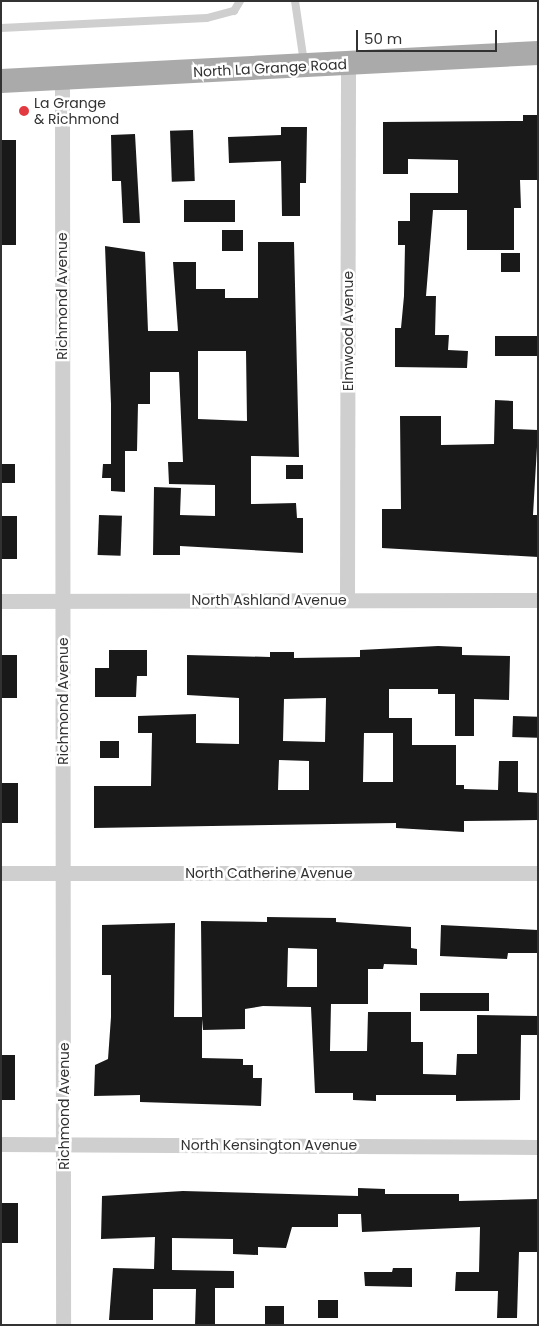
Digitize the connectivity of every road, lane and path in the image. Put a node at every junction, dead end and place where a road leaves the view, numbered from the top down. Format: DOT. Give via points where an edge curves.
graph roads {
  1 [pos="240,1"];
  2 [pos="295,1"];
  3 [pos="1,28"];
  4 [pos="538,52"];
  5 [pos="348,63"];
  6 [pos="305,67"];
  7 [pos="62,78"];
  8 [pos="1,81"];
  9 [pos="347,599"];
  10 [pos="538,600"];
  11 [pos="1,601"];
  12 [pos="62,601"];
  13 [pos="1,873"];
  14 [pos="538,873"];
  15 [pos="64,874"];
  16 [pos="1,1144"];
  17 [pos="64,1144"];
  18 [pos="538,1146"];
  19 [pos="63,1325"];
  1 -- 3 [label="lane" via="234,11 207,18 90,21"];
  2 -- 6 [label="lane"];
  4 -- 5 [label="main road, North La Grange Road"];
  5 -- 6 [label="main road, North La Grange Road"];
  5 -- 9 [label="street, Elmwood Avenue"];
  6 -- 7 [label="main road, North La Grange Road"];
  7 -- 8 [label="main road, North La Grange Road"];
  7 -- 12 [label="street, Richmond Avenue"];
  9 -- 10 [label="street, North Ashland Avenue"];
  9 -- 12 [label="street, North Ashland Avenue"];
  11 -- 12 [label="street, North Ashland Avenue"];
  12 -- 15 [label="street, Richmond Avenue"];
  13 -- 15 [label="street, North Catherine Avenue"];
  14 -- 15 [label="street, North Catherine Avenue"];
  15 -- 17 [label="street, Richmond Avenue"];
  16 -- 17 [label="street, North Kensington Avenue"];
  17 -- 18 [label="street, North Kensington Avenue"];
  17 -- 19 [label="street, Richmond Avenue"];
}
